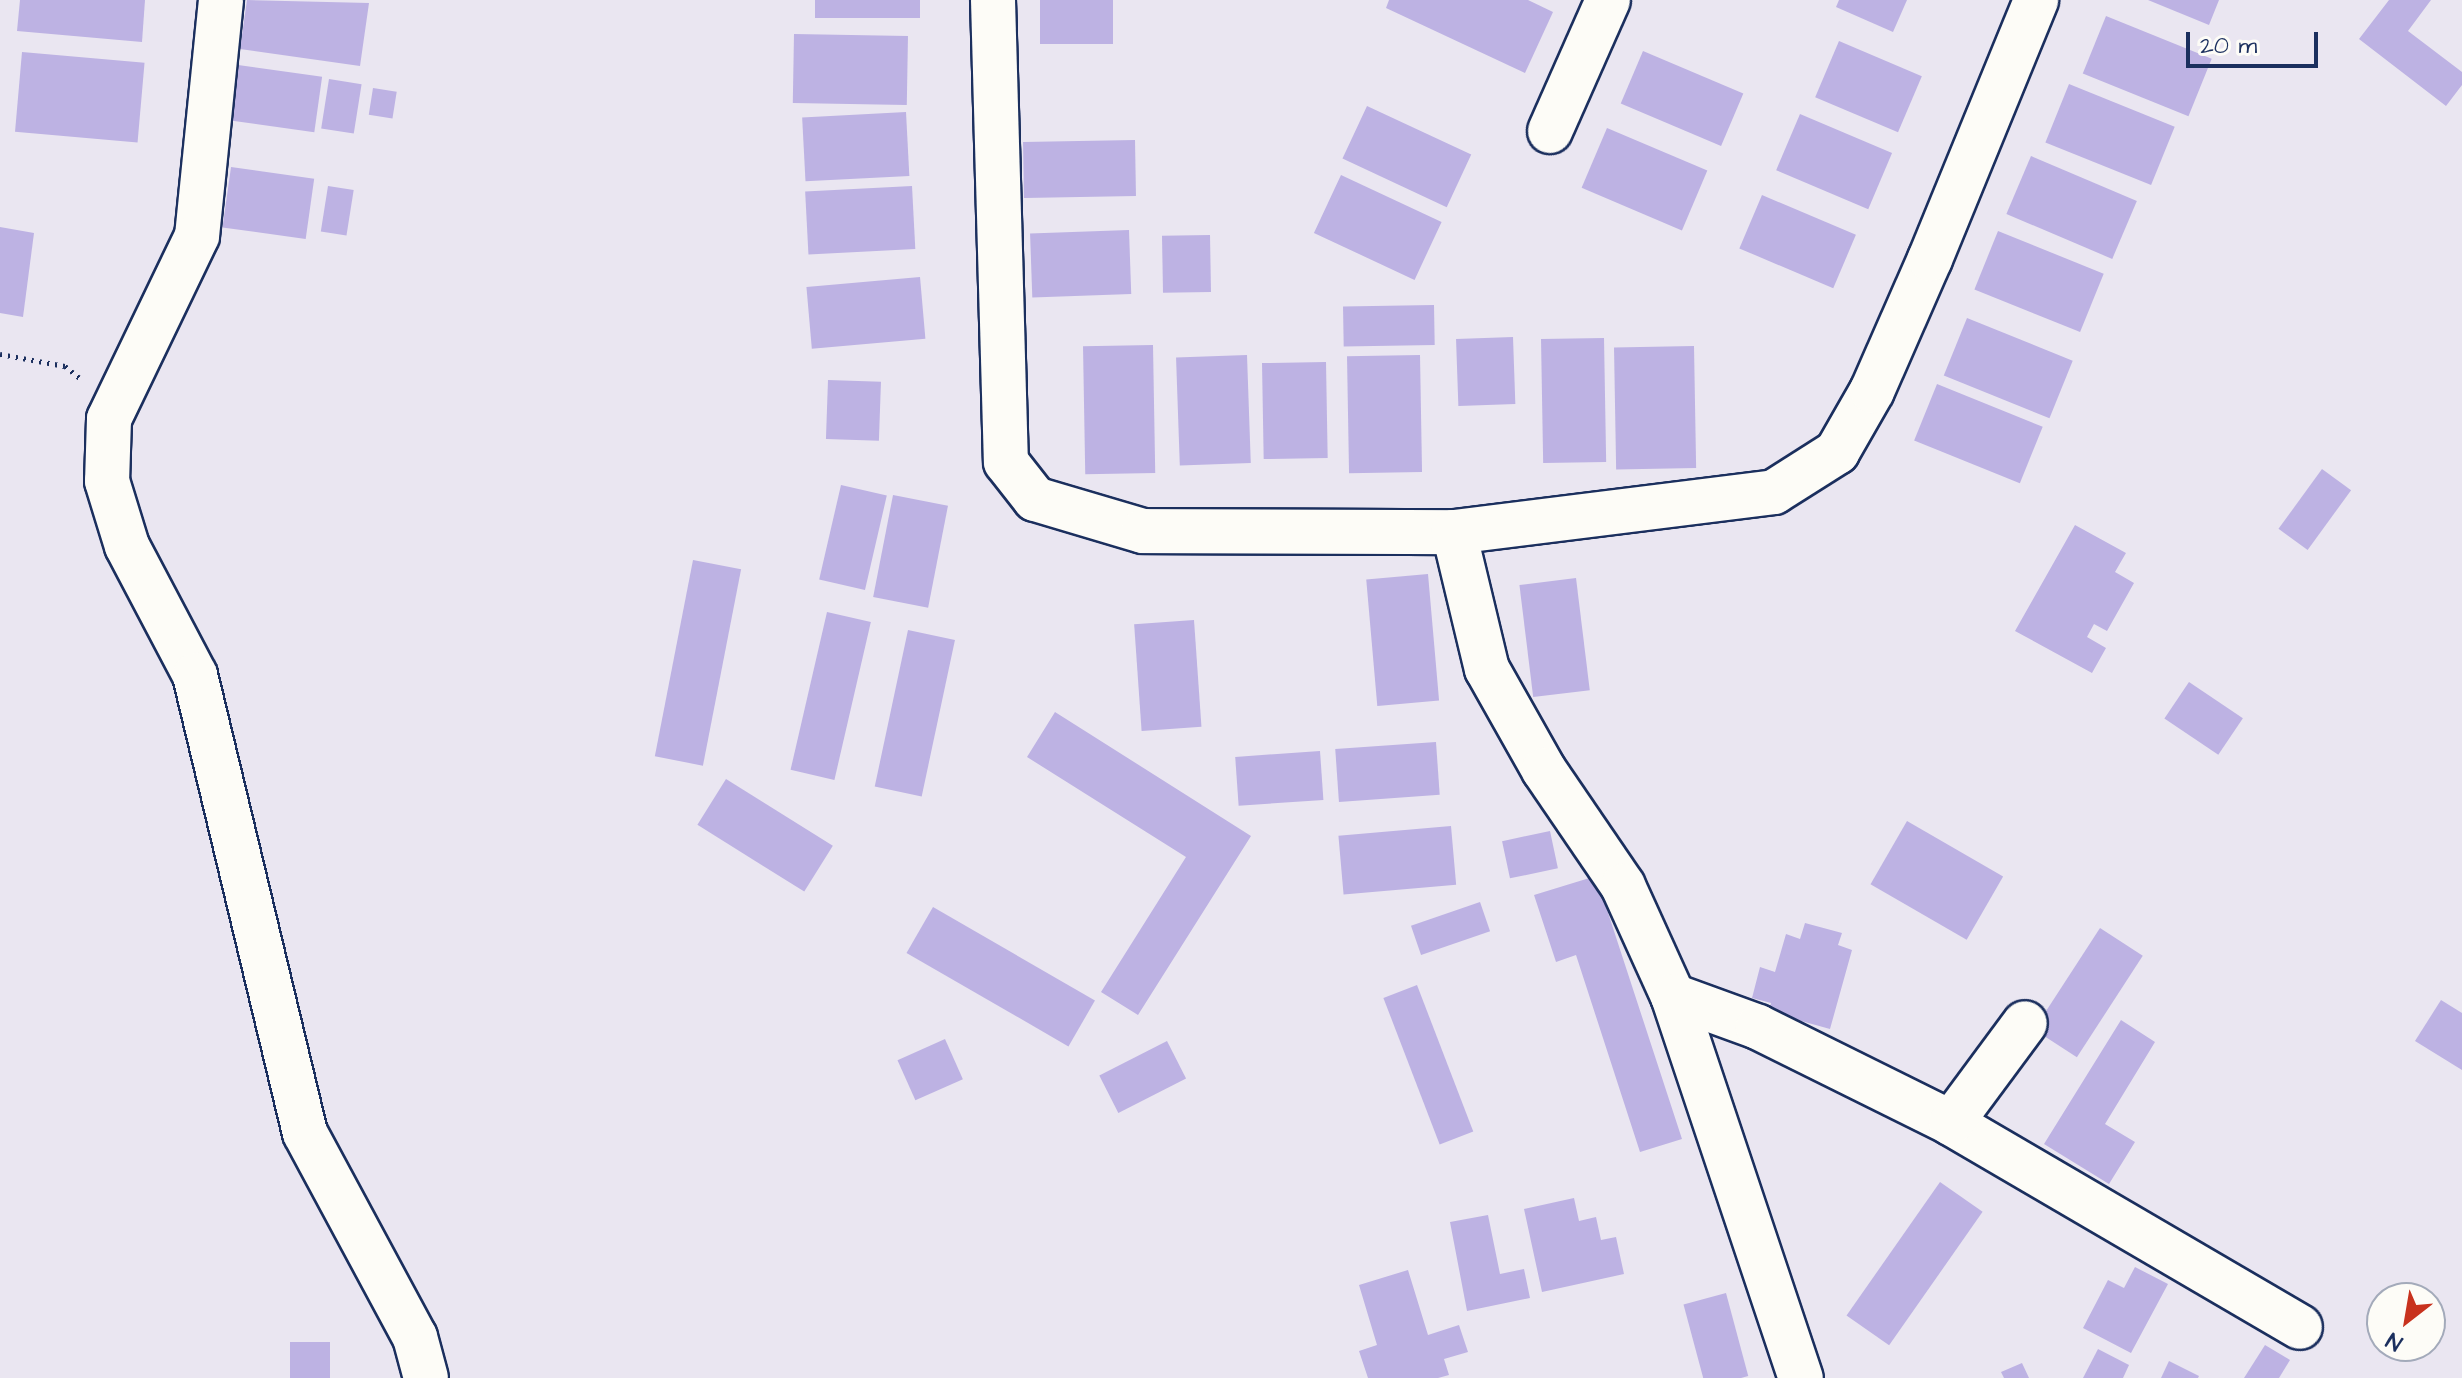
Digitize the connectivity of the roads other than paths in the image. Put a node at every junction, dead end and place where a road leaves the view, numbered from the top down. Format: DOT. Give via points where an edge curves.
graph roads {
  1 [pos="221,0"];
  2 [pos="993,0"];
  3 [pos="1608,0"];
  4 [pos="2036,0"];
  5 [pos="1550,131"];
  6 [pos="1454,532"];
  7 [pos="1673,996"];
  8 [pos="2025,1023"];
  9 [pos="1951,1123"];
  10 [pos="2300,1327"];
  11 [pos="426,1378"];
  12 [pos="1801,1378"];
  1 -- 11 [label="street" via="197,236 109,419 107,481 127,546 195,675 305,1133 415,1337"];
  2 -- 6 [label="street" via="1006,462 1035,499 1143,531"];
  3 -- 5 [label="street"];
  4 -- 6 [label="street" via="1919,285 1837,452 1774,492"];
  6 -- 7 [label="street" via="1487,669 1544,770 1623,886"];
  7 -- 9 [label="street" via="1758,1027"];
  7 -- 12 [label="street"];
  8 -- 9 [label="street"];
  9 -- 10 [label="street"];
}
